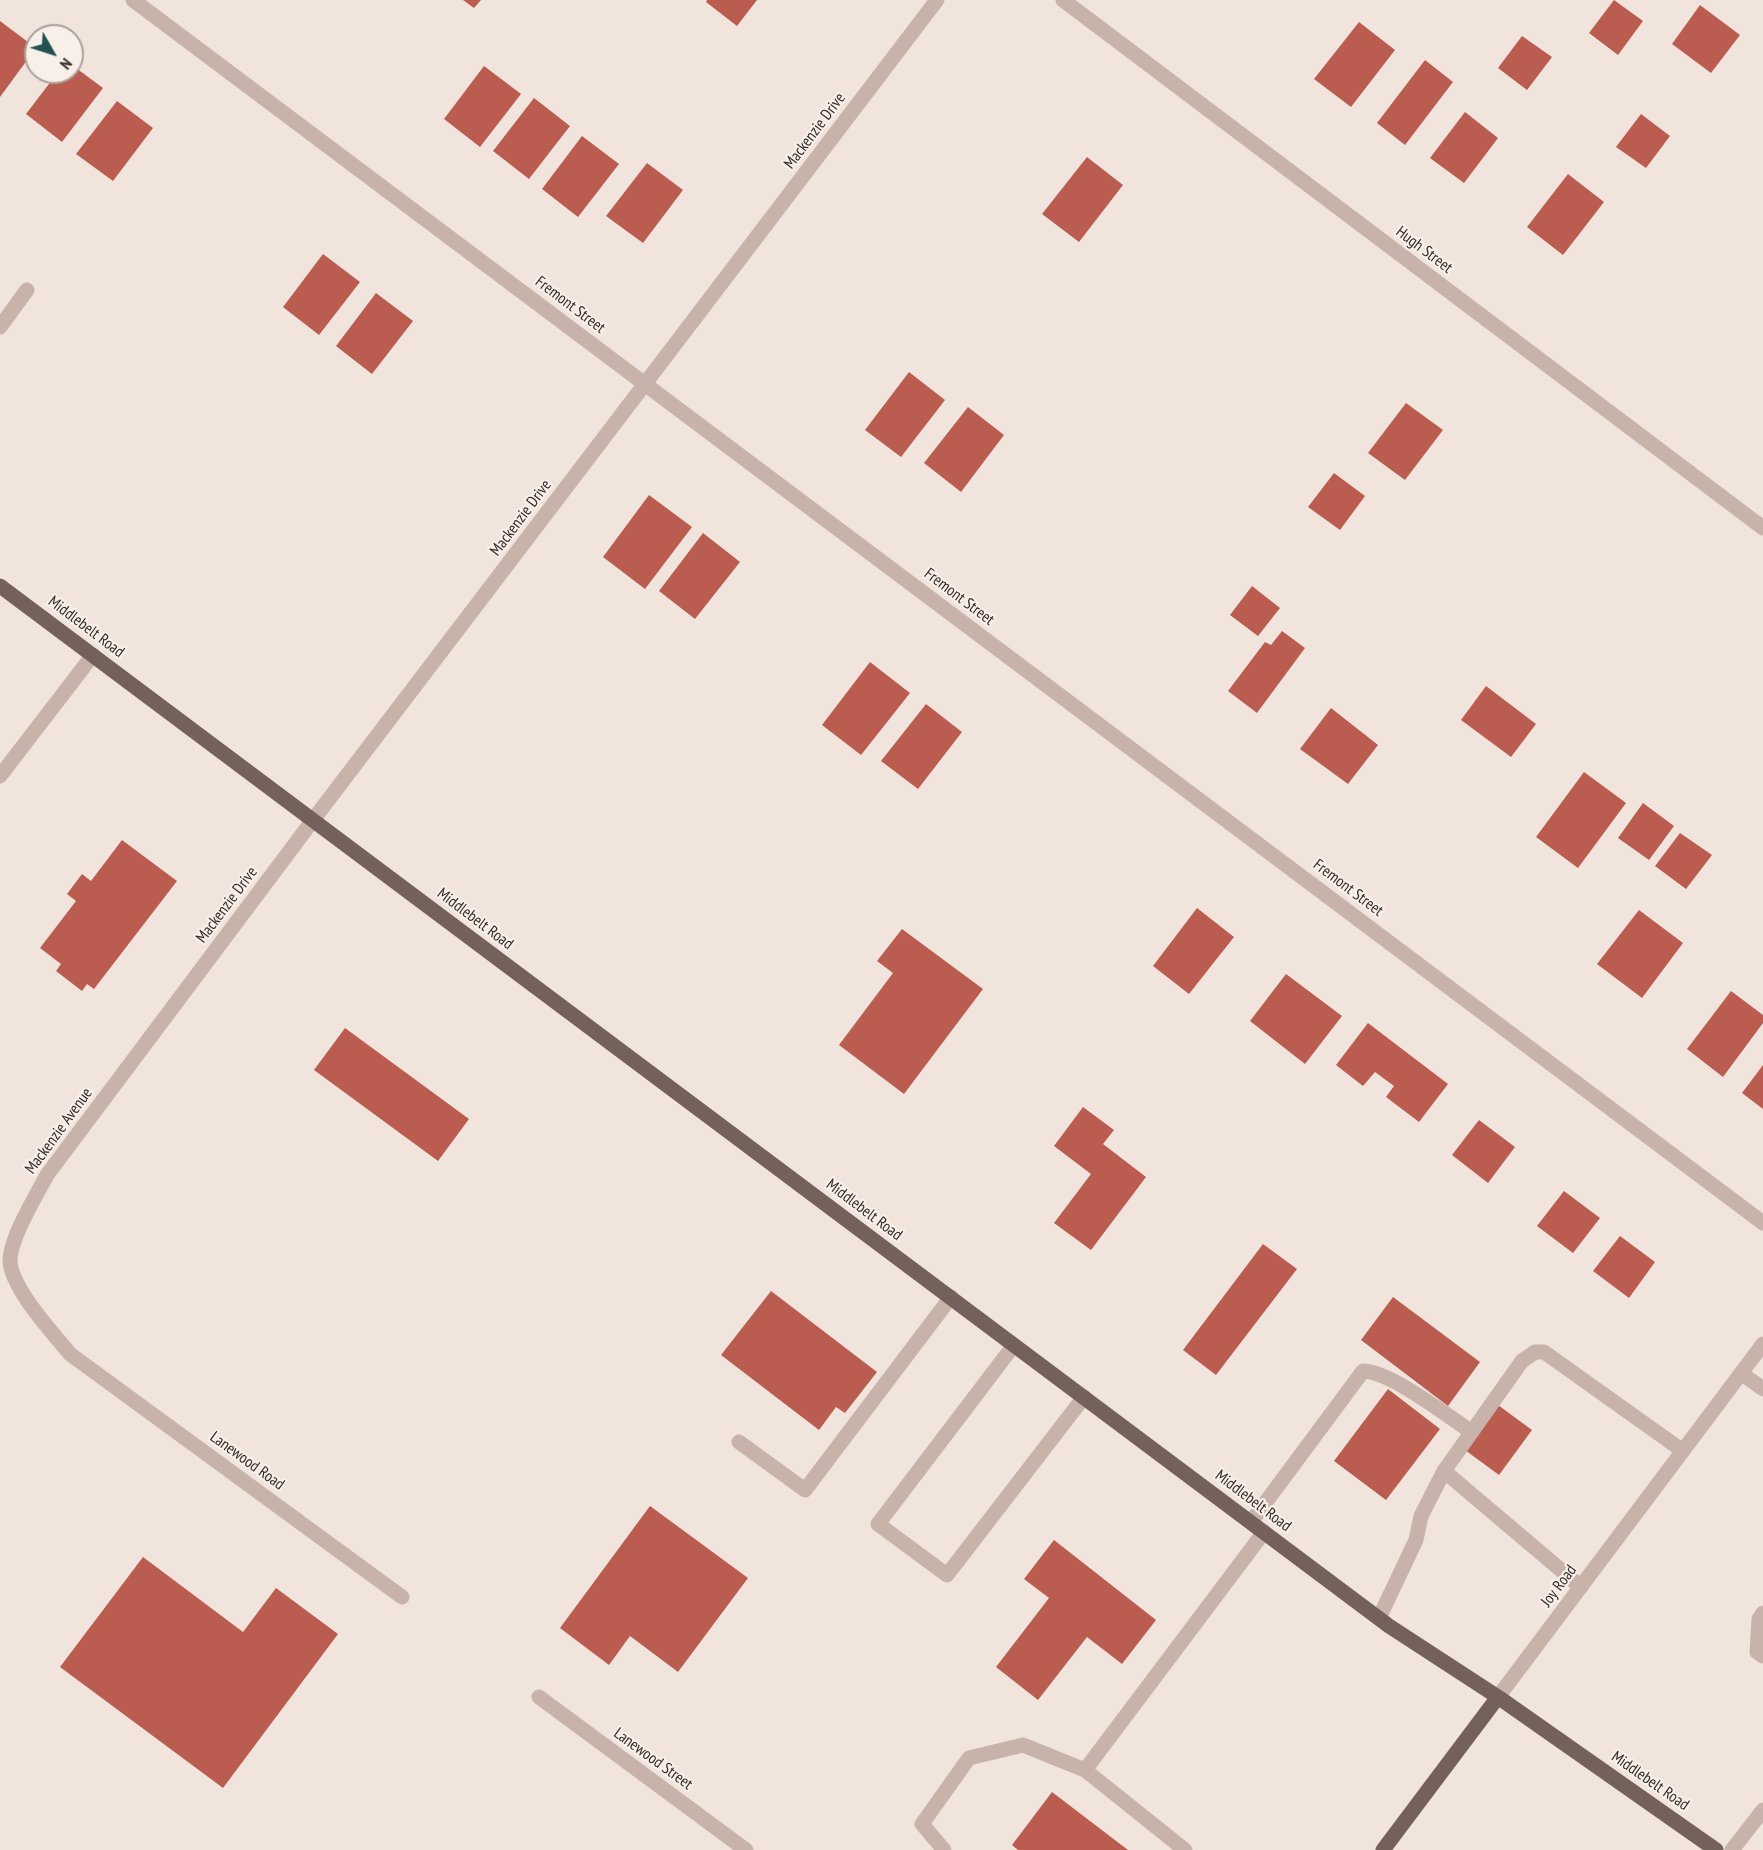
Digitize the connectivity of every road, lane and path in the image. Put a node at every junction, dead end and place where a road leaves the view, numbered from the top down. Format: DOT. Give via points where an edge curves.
graph roads {
  1 [pos="133,0"];
  2 [pos="937,0"];
  3 [pos="1063,0"];
  4 [pos="27,290"];
  5 [pos="0,327"];
  6 [pos="645,384"];
  7 [pos="1763,528"];
  8 [pos="0,586"];
  9 [pos="93,655"];
  10 [pos="0,776"];
  11 [pos="313,820"];
  12 [pos="134,1058"];
  13 [pos="1763,1223"];
  14 [pos="951,1297"];
  15 [pos="1763,1344"];
  16 [pos="1014,1345"];
  17 [pos="70,1354"];
  18 [pos="1741,1373"];
  19 [pos="1763,1389"];
  20 [pos="1084,1397"];
  21 [pos="1472,1432"];
  22 [pos="739,1442"];
  23 [pos="1683,1451"];
  24 [pos="1444,1471"];
  25 [pos="1251,1522"];
  26 [pos="1264,1532"];
  27 [pos="1581,1587"];
  28 [pos="402,1597"];
  29 [pos="1763,1613"];
  30 [pos="1379,1618"];
  31 [pos="1763,1656"];
  32 [pos="538,1697"];
  33 [pos="1498,1697"];
  34 [pos="1085,1770"];
  35 [pos="1763,1810"];
  36 [pos="746,1850"];
  37 [pos="944,1850"];
  38 [pos="1185,1850"];
  39 [pos="1383,1850"];
  40 [pos="1716,1850"];
  41 [pos="1732,1850"];
  1 -- 6 [label="street, Fremont Street"];
  2 -- 6 [label="street, Mackenzie Drive"];
  3 -- 7 [label="street, Hugh Street"];
  4 -- 5 [label="street"];
  6 -- 11 [label="street, Mackenzie Drive"];
  6 -- 13 [label="street, Fremont Street"];
  8 -- 9 [label="main road, Middlebelt Road"];
  9 -- 10 [label="street"];
  9 -- 11 [label="main road, Middlebelt Road"];
  11 -- 12 [label="street, Mackenzie Drive"];
  11 -- 14 [label="main road, Middlebelt Road"];
  12 -- 17 [label="street, Mackenzie Avenue" via="46,1175 21,1225 10,1261 29,1303"];
  14 -- 16 [label="main road, Middlebelt Road"];
  14 -- 22 [label="street" via="805,1490"];
  15 -- 18 [label="street, Joy Road"];
  16 -- 20 [label="main road, Middlebelt Road"];
  16 -- 20 [label="street" via="878,1524 947,1575"];
  17 -- 28 [label="street, Lanewood Road"];
  18 -- 19 [label="street"];
  18 -- 23 [label="street, Joy Road"];
  20 -- 25 [label="main road, Middlebelt Road"];
  21 -- 23 [label="street" via="1522,1361 1535,1352 1544,1352"];
  21 -- 24 [label="street"];
  21 -- 25 [label="street" via="1394,1382 1374,1371 1363,1371"];
  23 -- 27 [label="street, Joy Road"];
  24 -- 27 [label="street"];
  24 -- 30 [label="street" via="1420,1516 1416,1540"];
  25 -- 26 [label="main road, Middlebelt Road"];
  26 -- 30 [label="main road, Middlebelt Road"];
  26 -- 34 [label="street"];
  27 -- 33 [label="street, Joy Road"];
  29 -- 31 [label="street" via="1759,1619 1757,1652"];
  30 -- 33 [label="main road, Middlebelt Road"];
  32 -- 36 [label="street, Lanewood Street"];
  33 -- 39 [label="main road, Joy Road"];
  33 -- 40 [label="main road, Middlebelt Road"];
  34 -- 37 [label="street" via="1023,1745 969,1758 922,1824"];
  34 -- 38 [label="street"];
  35 -- 41 [label="street"];
}
